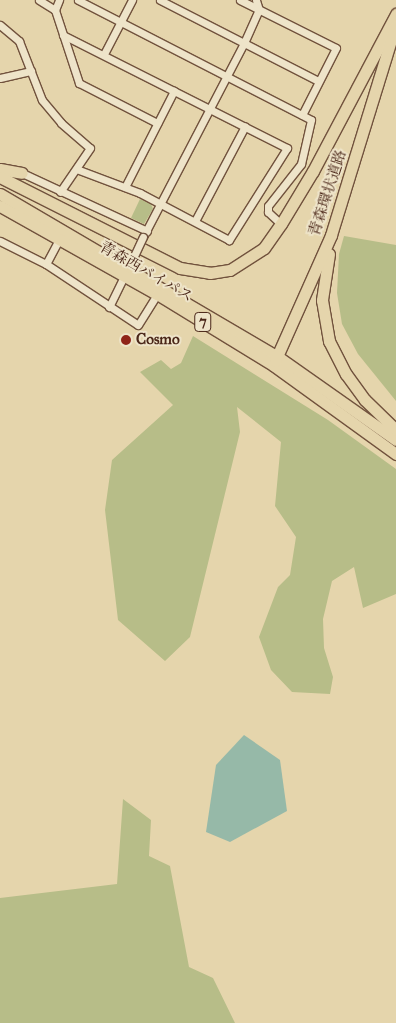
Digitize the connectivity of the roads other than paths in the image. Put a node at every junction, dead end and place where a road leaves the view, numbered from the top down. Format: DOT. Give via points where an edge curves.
graph roads {
  1 [pos="39,0"];
  2 [pos="59,0"];
  3 [pos="78,0"];
  4 [pos="132,0"];
  5 [pos="160,0"];
  6 [pos="240,0"];
  7 [pos="256,0"];
  8 [pos="55,10"];
  9 [pos="259,10"];
  10 [pos="396,14"];
  11 [pos="121,22"];
  12 [pos="396,23"];
  13 [pos="0,25"];
  14 [pos="63,35"];
  15 [pos="244,43"];
  16 [pos="104,54"];
  17 [pos="31,71"];
  18 [pos="227,76"];
  19 [pos="0,78"];
  20 [pos="318,81"];
  21 [pos="174,91"];
  22 [pos="209,108"];
  23 [pos="302,115"];
  24 [pos="157,123"];
  25 [pos="245,126"];
  26 [pos="0,164"];
  27 [pos="0,169"];
  28 [pos="76,169"];
  29 [pos="22,173"];
  30 [pos="0,177"];
  31 [pos="126,187"];
  32 [pos="60,192"];
  33 [pos="0,194"];
  34 [pos="162,205"];
  35 [pos="0,206"];
  36 [pos="195,221"];
  37 [pos="281,224"];
  38 [pos="145,234"];
  39 [pos="331,235"];
  40 [pos="59,240"];
  41 [pos="0,241"];
  42 [pos="46,264"];
  43 [pos="127,272"];
  44 [pos="156,294"];
  45 [pos="109,306"];
  46 [pos="276,361"];
  47 [pos="396,430"];
  48 [pos="396,440"];
  49 [pos="396,454"];
  1 -- 8 [label="street"];
  2 -- 8 [label="street"];
  3 -- 11 [label="street"];
  4 -- 11 [label="street"];
  5 -- 15 [label="street"];
  6 -- 9 [label="street"];
  7 -- 9 [label="street"];
  8 -- 14 [label="street"];
  9 -- 15 [label="street"];
  9 -- 20 [label="street" via="336,48"];
  10 -- 37 [label="highway" via="314,171"];
  11 -- 16 [label="street"];
  11 -- 18 [label="street"];
  12 -- 39 [label="highway, 青森環状道路"];
  13 -- 17 [label="street" via="19,41"];
  14 -- 16 [label="street"];
  14 -- 24 [label="street" via="79,83"];
  15 -- 18 [label="street"];
  15 -- 20 [label="street"];
  16 -- 21 [label="street"];
  17 -- 19 [label="street"];
  17 -- 28 [label="street" via="42,100 61,123 90,148"];
  18 -- 22 [label="street"];
  18 -- 23 [label="street"];
  20 -- 23 [label="street"];
  21 -- 22 [label="street"];
  21 -- 24 [label="street"];
  22 -- 25 [label="street"];
  22 -- 34 [label="street"];
  23 -- 37 [label="street" via="311,120 301,164 268,206 268,212"];
  24 -- 31 [label="street"];
  25 -- 36 [label="street"];
  25 -- 36 [label="street" via="287,148 229,240"];
  26 -- 29 [label="street"];
  27 -- 29 [label="highway"];
  28 -- 31 [label="street"];
  28 -- 32 [label="street"];
  29 -- 32 [label="street"];
  30 -- 37 [label="highway" via="163,261 196,272 210,273 241,264 264,248"];
  31 -- 34 [label="street"];
  32 -- 38 [label="street"];
  33 -- 43 [label="highway, 青森西バイパス / 7"];
  34 -- 36 [label="street"];
  34 -- 38 [label="street"];
  35 -- 40 [label="highway, 青森西バイパス / 7"];
  38 -- 43 [label="street, bridge"];
  39 -- 46 [label="highway, 青森環状道路"];
  39 -- 47 [label="highway" via="322,300 329,340 346,374"];
  40 -- 42 [label="street"];
  40 -- 43 [label="highway, 青森西バイパス / 7"];
  41 -- 42 [label="street"];
  42 -- 45 [label="street"];
  43 -- 44 [label="highway, 青森西バイパス / 7"];
  43 -- 45 [label="street"];
  43 -- 46 [label="highway, 青森西バイパス / 7"];
  44 -- 45 [label="street" via="138,325"];
  44 -- 46 [label="highway, 青森西バイパス / 7"];
  46 -- 48 [label="highway, 青森西バイパス / 7"];
  46 -- 49 [label="highway, 青森西バイパス / 7"];
}
